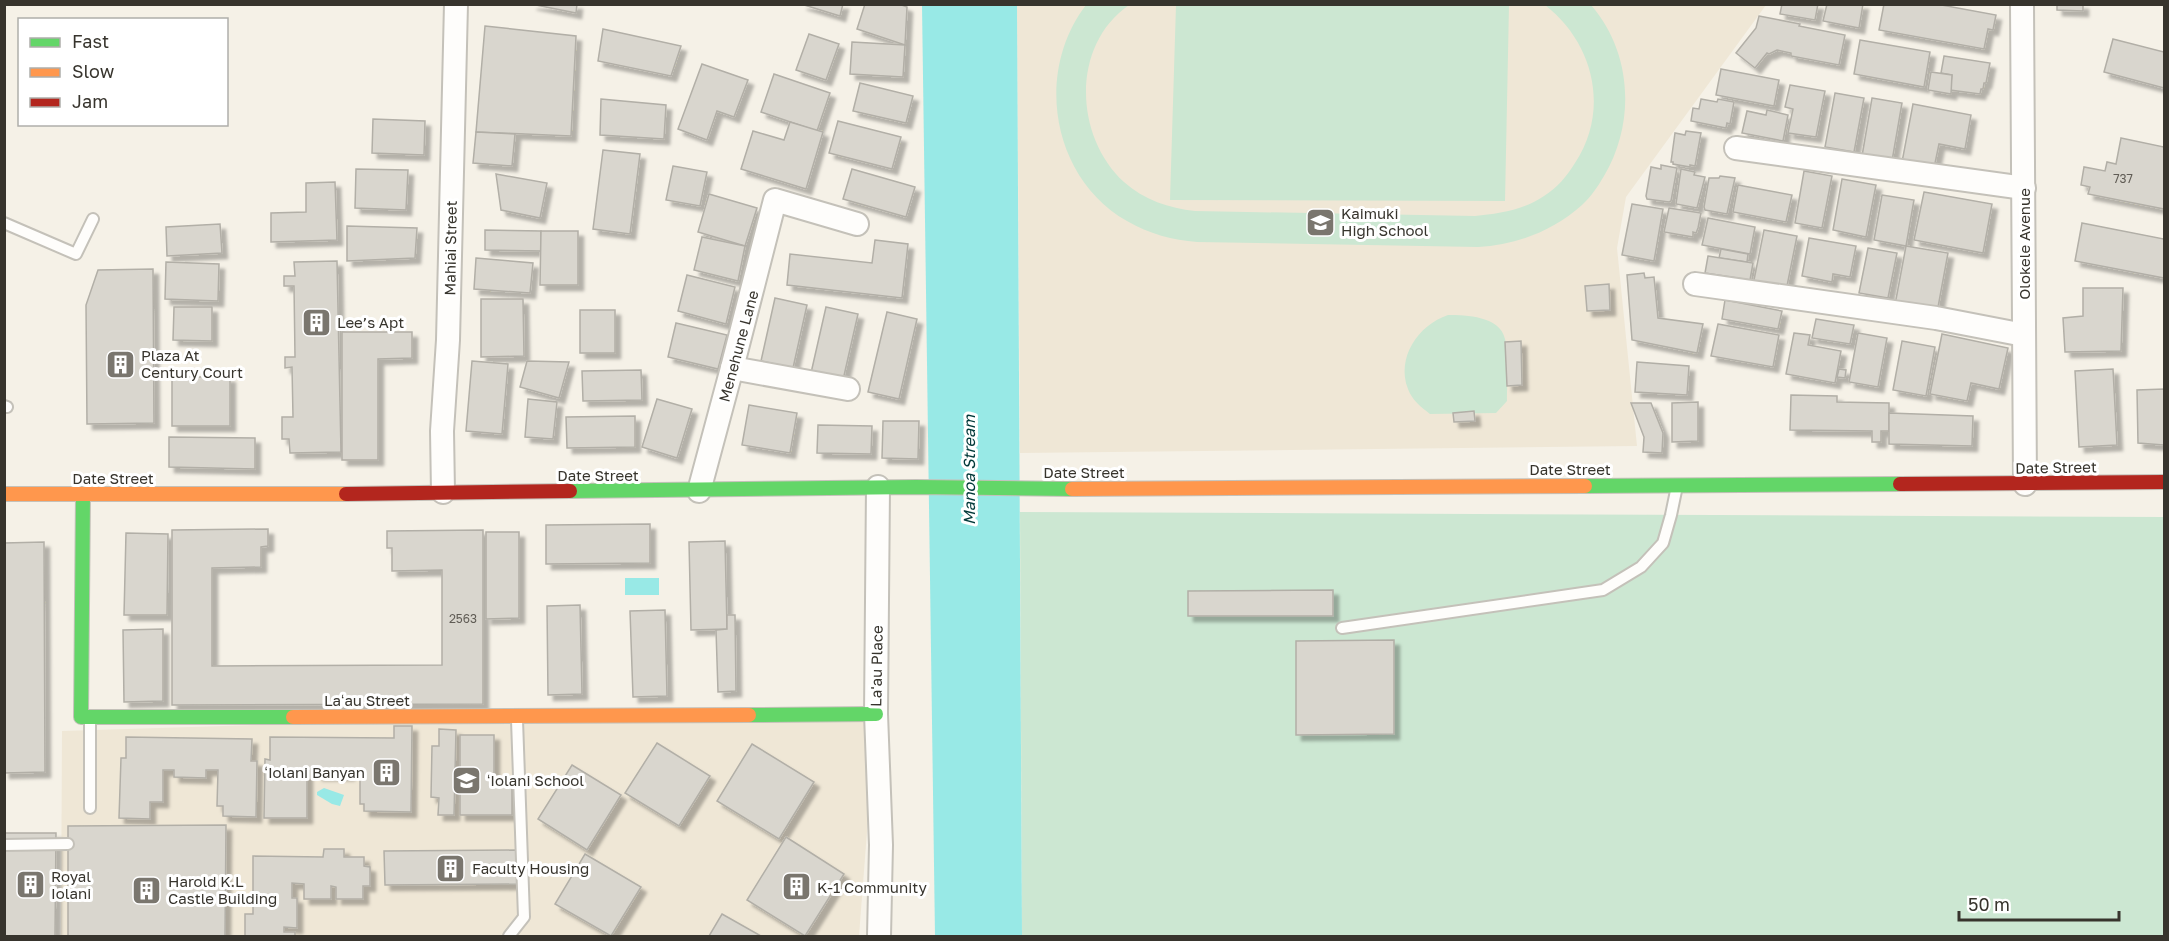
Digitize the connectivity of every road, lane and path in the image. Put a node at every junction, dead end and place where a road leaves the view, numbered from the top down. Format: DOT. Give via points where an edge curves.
graph roads {
  1 [pos="456,4"];
  2 [pos="2022,4"];
  3 [pos="1736,148"];
  4 [pos="2024,188"];
  5 [pos="93,219"];
  6 [pos="4,223"];
  7 [pos="857,224"];
  8 [pos="1695,284"];
  9 [pos="2024,335"];
  10 [pos="732,368"];
  11 [pos="848,389"];
  12 [pos="2164,482"];
  13 [pos="2025,484"];
  14 [pos="1677,485"];
  15 [pos="878,487"];
  16 [pos="699,491"];
  17 [pos="443,492"];
  18 [pos="4,494"];
  19 [pos="83,494"];
  20 [pos="1342,628"];
  21 [pos="876,714"];
  22 [pos="90,717"];
  23 [pos="517,717"];
  24 [pos="90,808"];
  25 [pos="69,844"];
  26 [pos="4,845"];
  27 [pos="509,936"];
  28 [pos="879,936"];
  1 -- 17 [label="street, Mahiai Street"];
  2 -- 4 [label="street, Olokele Avenue"];
  3 -- 4 [label="street"];
  4 -- 9 [label="street, Olokele Avenue"];
  5 -- 6 [label="lane" via="76,254"];
  7 -- 10 [label="street, Menehune Lane" via="775,200"];
  8 -- 9 [label="street" via="1936,318"];
  9 -- 13 [label="street, Olokele Avenue"];
  10 -- 11 [label="street"];
  10 -- 16 [label="street, Menehune Lane"];
  12 -- 13 [label="street, Date Street"];
  13 -- 14 [label="street, Date Street"];
  14 -- 15 [label="street, Date Street"];
  14 -- 20 [label="lane" via="1663,543 1641,567 1603,590"];
  15 -- 16 [label="street, Date Street"];
  15 -- 21 [label="street, La'au Place"];
  16 -- 17 [label="street, Date Street"];
  17 -- 19 [label="street, Date Street"];
  18 -- 19 [label="street, Date Street"];
  19 -- 22 [label="street" via="81,717"];
  21 -- 23 [label="street, Laʻau Street"];
  21 -- 28 [label="street, La'au Place" via="881,845"];
  22 -- 23 [label="street, Laʻau Street"];
  22 -- 24 [label="lane"];
  23 -- 27 [label="lane" via="524,917"];
  25 -- 26 [label="lane"];
}
